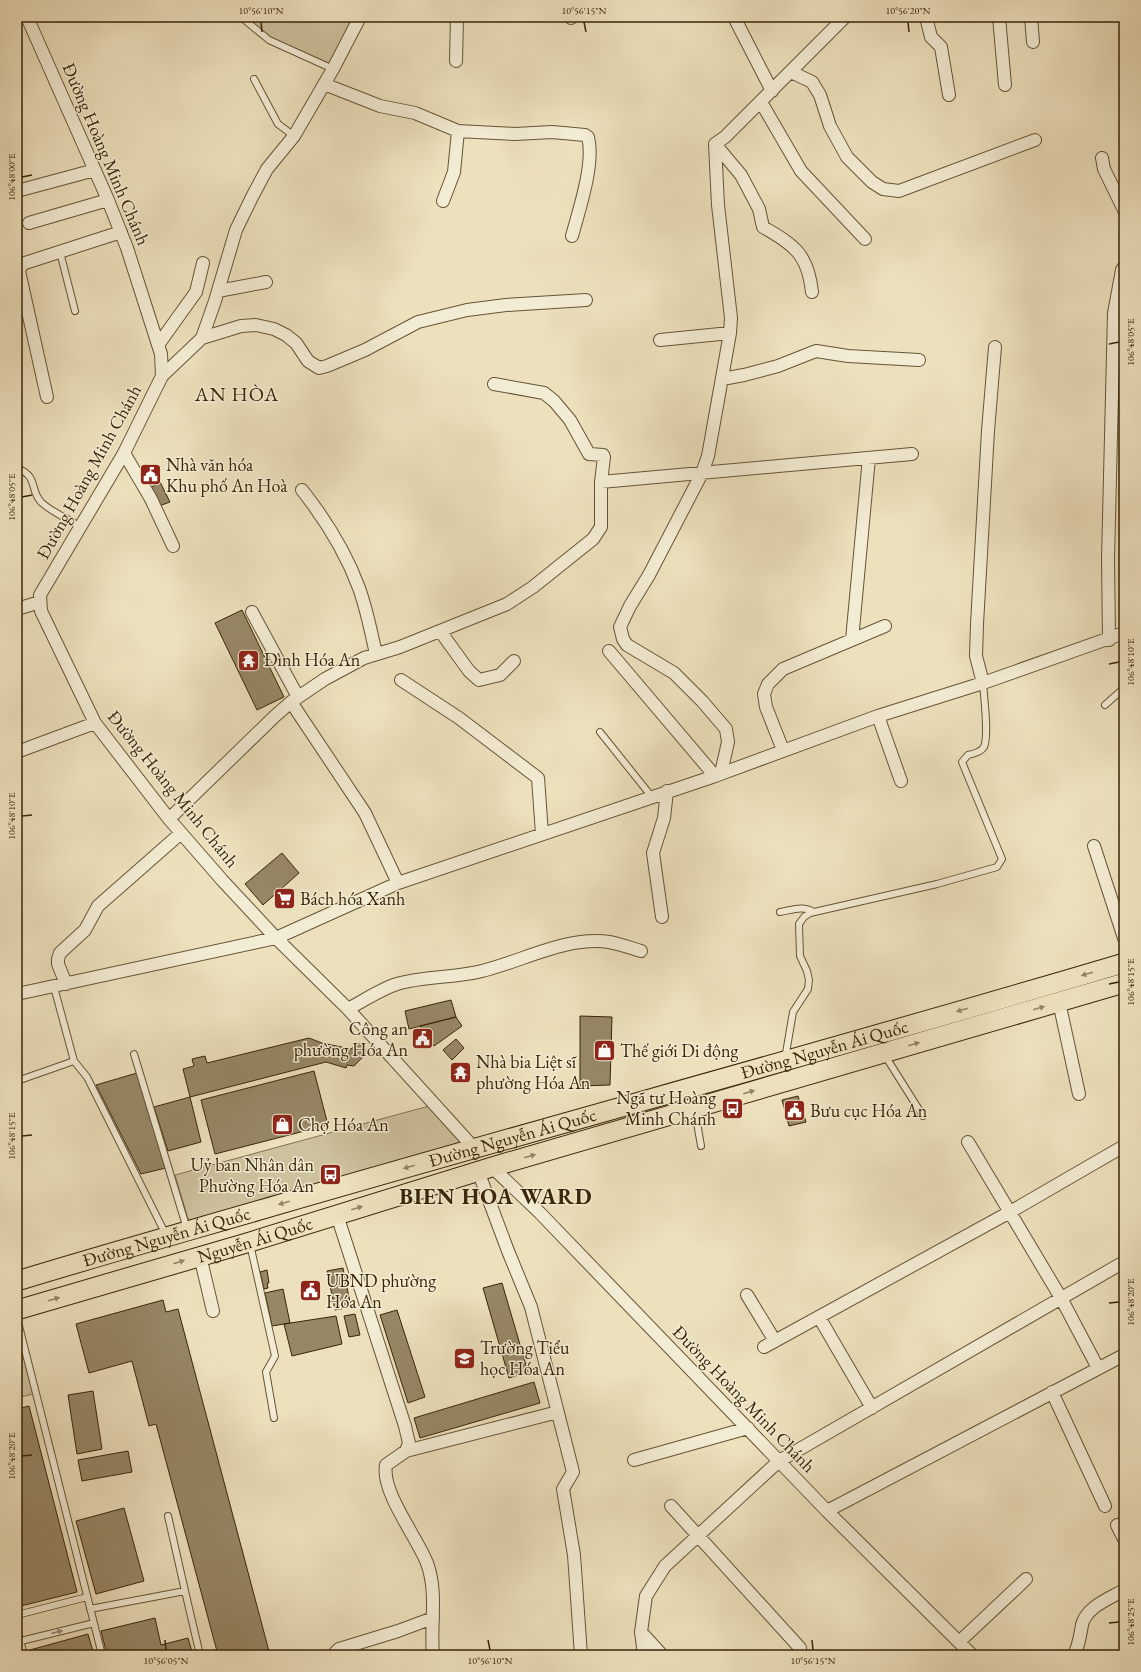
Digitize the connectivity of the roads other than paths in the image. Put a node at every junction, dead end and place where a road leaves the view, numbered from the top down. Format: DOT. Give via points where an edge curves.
graph roads {
  1 [pos="27,17"];
  2 [pos="241,17"];
  3 [pos="360,17"];
  4 [pos="457,17"];
  5 [pos="734,17"];
  6 [pos="845,17"];
  7 [pos="926,17"];
  8 [pos="999,17"];
  9 [pos="1031,17"];
  10 [pos="1033,42"];
  11 [pos="456,61"];
  12 [pos="333,69"];
  13 [pos="791,72"];
  14 [pos="254,79"];
  15 [pos="324,84"];
  16 [pos="1005,84"];
  17 [pos="772,92"];
  18 [pos="949,95"];
  19 [pos="761,102"];
  20 [pos="458,131"];
  21 [pos="294,136"];
  22 [pos="1035,140"];
  23 [pos="715,144"];
  24 [pos="1102,158"];
  25 [pos="95,170"];
  26 [pos="17,191"];
  27 [pos="108,200"];
  28 [pos="443,201"];
  29 [pos="1124,210"];
  30 [pos="29,223"];
  31 [pos="121,232"];
  32 [pos="572,236"];
  33 [pos="866,240"];
  34 [pos="60,252"];
  35 [pos="203,263"];
  36 [pos="19,265"];
  37 [pos="1124,268"];
  38 [pos="266,282"];
  39 [pos="218,291"];
  40 [pos="812,292"];
  41 [pos="586,300"];
  42 [pos="75,310"];
  43 [pos="730,333"];
  44 [pos="202,338"];
  45 [pos="660,340"];
  46 [pos="158,345"];
  47 [pos="994,347"];
  48 [pos="919,360"];
  49 [pos="162,376"];
  50 [pos="722,379"];
  51 [pos="494,384"];
  52 [pos="47,397"];
  53 [pos="124,453"];
  54 [pos="912,454"];
  55 [pos="869,458"];
  56 [pos="17,468"];
  57 [pos="702,473"];
  58 [pos="602,482"];
  59 [pos="302,490"];
  60 [pos="81,527"];
  61 [pos="173,546"];
  62 [pos="40,602"];
  63 [pos="17,609"];
  64 [pos="252,612"];
  65 [pos="885,626"];
  66 [pos="440,631"];
  67 [pos="1124,633"];
  68 [pos="852,640"];
  69 [pos="1109,640"];
  70 [pos="609,651"];
  71 [pos="376,654"];
  72 [pos="514,661"];
  73 [pos="401,680"];
  74 [pos="983,683"];
  75 [pos="1124,688"];
  76 [pos="295,699"];
  77 [pos="1105,705"];
  78 [pos="878,716"];
  79 [pos="95,723"];
  80 [pos="600,732"];
  81 [pos="782,750"];
  82 [pos="17,752"];
  83 [pos="718,774"];
  84 [pos="901,781"];
  85 [pos="667,792"];
  86 [pos="652,797"];
  87 [pos="169,819"];
  88 [pos="181,833"];
  89 [pos="542,834"];
  90 [pos="1094,846"];
  91 [pos="398,883"];
  92 [pos="780,912"];
  93 [pos="814,912"];
  94 [pos="662,917"];
  95 [pos="276,938"];
  96 [pos="1124,938"];
  97 [pos="641,951"];
  98 [pos="1124,963"];
  99 [pos="1124,983"];
  100 [pos="66,984"];
  101 [pos="54,987"];
  102 [pos="17,994"];
  103 [pos="1059,1002"];
  104 [pos="348,1009"];
  105 [pos="884,1053"];
  106 [pos="134,1054"];
  107 [pos="74,1061"];
  108 [pos="784,1062"];
  109 [pos="17,1081"];
  110 [pos="1078,1094"];
  111 [pos="694,1108"];
  112 [pos="923,1116"];
  113 [pos="968,1142"];
  114 [pos="701,1146"];
  115 [pos="1124,1146"];
  116 [pos="474,1148"];
  117 [pos="485,1169"];
  118 [pos="1010,1212"];
  119 [pos="337,1214"];
  120 [pos="188,1231"];
  121 [pos="167,1236"];
  122 [pos="250,1242"];
  123 [pos="200,1256"];
  124 [pos="1124,1262"];
  125 [pos="17,1281"];
  126 [pos="747,1295"];
  127 [pos="1061,1298"];
  128 [pos="17,1310"];
  129 [pos="213,1311"];
  130 [pos="819,1316"];
  131 [pos="17,1318"];
  132 [pos="775,1341"];
  133 [pos="764,1347"];
  134 [pos="1124,1355"];
  135 [pos="1098,1368"];
  136 [pos="1052,1392"];
  137 [pos="872,1408"];
  138 [pos="558,1412"];
  139 [pos="274,1418"];
  140 [pos="748,1428"];
  141 [pos="406,1451"];
  142 [pos="634,1460"];
  143 [pos="780,1462"];
  144 [pos="671,1506"];
  145 [pos="1105,1506"];
  146 [pos="827,1511"];
  147 [pos="168,1516"];
  148 [pos="1117,1524"];
  149 [pos="698,1536"];
  150 [pos="1124,1539"];
  151 [pos="1026,1579"];
  152 [pos="1124,1590"];
  153 [pos="184,1591"];
  154 [pos="87,1597"];
  155 [pos="90,1609"];
  156 [pos="17,1614"];
  157 [pos="433,1618"];
  158 [pos="94,1623"];
  159 [pos="17,1630"];
  160 [pos="641,1632"];
  161 [pos="19,1642"];
  162 [pos="959,1642"];
  163 [pos="800,1648"];
  164 [pos="24,1655"];
  165 [pos="102,1655"];
  166 [pos="200,1655"];
  167 [pos="336,1655"];
  168 [pos="433,1655"];
  169 [pos="581,1655"];
  170 [pos="644,1655"];
  171 [pos="662,1655"];
  172 [pos="972,1655"];
  173 [pos="1074,1655"];
  1 -- 25 [label="street, Đường Hoàng Minh Chánh"];
  2 -- 12 [label="lane" via="269,40"];
  3 -- 12 [label="street"];
  4 -- 11 [label="street"];
  5 -- 17 [label="street"];
  6 -- 13 [label="street"];
  7 -- 18 [label="street" via="931,37 941,46"];
  8 -- 16 [label="street"];
  9 -- 10 [label="street"];
  12 -- 15 [label="street"];
  13 -- 17 [label="street"];
  13 -- 22 [label="street" via="812,82 820,95 830,126 847,157 872,182 883,189 899,191"];
  14 -- 21 [label="lane" via="278,124"];
  15 -- 20 [label="street" via="380,106 415,114"];
  15 -- 21 [label="street"];
  17 -- 19 [label="street"];
  19 -- 23 [label="street"];
  19 -- 33 [label="street" via="801,171"];
  20 -- 28 [label="street" via="454,172"];
  20 -- 32 [label="street" via="515,134 552,132 588,137 590,154"];
  21 -- 39 [label="street" via="268,170 236,230"];
  23 -- 40 [label="street" via="741,176 759,209 763,227 788,241 803,259 810,274"];
  23 -- 43 [label="street" via="718,205 731,318"];
  24 -- 29 [label="street" via="1104,169"];
  25 -- 26 [label="street"];
  25 -- 27 [label="street, Đường Hoàng Minh Chánh"];
  27 -- 30 [label="street"];
  27 -- 31 [label="street, Đường Hoàng Minh Chánh"];
  31 -- 34 [label="street"];
  31 -- 46 [label="street, Đường Hoàng Minh Chánh"];
  34 -- 36 [label="street"];
  34 -- 42 [label="lane"];
  35 -- 46 [label="street" via="196,292"];
  36 -- 52 [label="street"];
  37 -- 69 [label="street" via="1114,313 1108,559"];
  38 -- 39 [label="street"];
  39 -- 44 [label="street"];
  41 -- 44 [label="street" via="467,310 418,322 366,350 319,368 308,361 296,343 274,329 256,325 242,326"];
  43 -- 45 [label="street"];
  43 -- 50 [label="street"];
  44 -- 49 [label="street"];
  46 -- 49 [label="street, Đường Hoàng Minh Chánh" via="162,359"];
  47 -- 74 [label="street" via="977,624 976,656"];
  48 -- 50 [label="street" via="848,356 816,351 778,366"];
  49 -- 53 [label="street, Đường Hoàng Minh Chánh"];
  50 -- 57 [label="street" via="708,456"];
  51 -- 58 [label="street" via="544,393 554,401 570,420 589,454 603,455"];
  53 -- 60 [label="street, Đường Hoàng Minh Chánh"];
  53 -- 61 [label="street" via="151,499"];
  54 -- 55 [label="street"];
  55 -- 57 [label="street"];
  55 -- 68 [label="street"];
  56 -- 60 [label="lane" via="29,476 42,503"];
  57 -- 58 [label="street"];
  57 -- 83 [label="street" via="620,627 623,639 628,645 674,673 726,729 728,742"];
  58 -- 66 [label="street" via="601,527 593,539 533,587 507,604"];
  59 -- 71 [label="street" via="346,558 368,616"];
  60 -- 62 [label="street, Đường Hoàng Minh Chánh" via="40,595"];
  62 -- 63 [label="street"];
  62 -- 79 [label="street, Đường Hoàng Minh Chánh" via="41,611"];
  64 -- 76 [label="street"];
  65 -- 68 [label="street"];
  66 -- 71 [label="street"];
  66 -- 72 [label="street" via="469,671 479,680 500,675"];
  67 -- 69 [label="street"];
  68 -- 81 [label="street" via="782,669 768,684 764,694 766,707"];
  69 -- 74 [label="street"];
  70 -- 83 [label="street"];
  71 -- 76 [label="street" via="325,679"];
  73 -- 89 [label="street" via="459,718 538,778"];
  74 -- 78 [label="street"];
  74 -- 93 [label="lane" via="986,739 983,748 976,754 968,755 962,762 1002,859 997,867 937,884"];
  75 -- 77 [label="lane"];
  76 -- 87 [label="street"];
  76 -- 91 [label="street" via="365,813"];
  78 -- 81 [label="street"];
  78 -- 84 [label="street"];
  79 -- 82 [label="street"];
  79 -- 87 [label="street, Đường Hoàng Minh Chánh"];
  80 -- 86 [label="lane"];
  81 -- 83 [label="street"];
  83 -- 85 [label="street"];
  85 -- 86 [label="street"];
  85 -- 94 [label="street" via="664,818 653,853"];
  86 -- 89 [label="street"];
  87 -- 88 [label="street, Đường Hoàng Minh Chánh"];
  88 -- 95 [label="street, Đường Hoàng Minh Chánh"];
  88 -- 100 [label="street" via="98,906 85,930 60,953 58,964"];
  89 -- 91 [label="street"];
  90 -- 96 [label="street"];
  91 -- 95 [label="street"];
  92 -- 93 [label="lane" via="801,908"];
  93 -- 108 [label="lane" via="804,917 799,924 800,956 809,980 808,989 793,1012"];
  95 -- 100 [label="street"];
  95 -- 104 [label="street, Đường Hoàng Minh Chánh"];
  97 -- 104 [label="street" via="609,942 590,941 560,946 482,971 396,984"];
  98 -- 108 [label="main road, Đường Nguyễn Ái Quốc, one-way"];
  99 -- 103 [label="main road, Đường Nguyễn Ái Quốc"];
  100 -- 101 [label="street"];
  101 -- 102 [label="street"];
  101 -- 107 [label="lane"];
  105 -- 103 [label="main road, Đường Nguyễn Ái Quốc, one-way"];
  103 -- 110 [label="street"];
  104 -- 116 [label="street, Đường Hoàng Minh Chánh"];
  111 -- 105 [label="main road, Đường Nguyễn Ái Quốc, one-way"];
  105 -- 112 [label="lane"];
  106 -- 120 [label="lane"];
  107 -- 109 [label="lane"];
  107 -- 121 [label="lane" via="87,1077"];
  108 -- 116 [label="main road, Đường Nguyễn Ái Quốc"];
  111 -- 114 [label="lane"];
  117 -- 111 [label="main road, Đường Nguyễn Ái Quốc, one-way"];
  113 -- 118 [label="street"];
  115 -- 118 [label="street"];
  116 -- 117 [label="main road"];
  116 -- 120 [label="main road, Đường Nguyễn Ái Quốc, one-way"];
  119 -- 117 [label="main road, Nguyễn Ái Quốc, one-way"];
  117 -- 138 [label="street" via="508,1251 531,1307"];
  117 -- 140 [label="street, Đường Hoàng Minh Chánh" via="540,1213"];
  118 -- 127 [label="street"];
  118 -- 130 [label="street"];
  119 -- 122 [label="main road, Nguyễn Ái Quốc"];
  119 -- 141 [label="street" via="405,1426 409,1443"];
  120 -- 121 [label="main road, Đường Nguyễn Ái Quốc"];
  121 -- 125 [label="main road, Đường Nguyễn Ái Quốc"];
  122 -- 123 [label="main road, Nguyễn Ái Quốc"];
  122 -- 139 [label="lane" via="275,1356 266,1372"];
  128 -- 123 [label="main road, Nguyễn Ái Quốc, one-way"];
  123 -- 129 [label="street"];
  124 -- 127 [label="street"];
  126 -- 132 [label="street"];
  127 -- 135 [label="street"];
  127 -- 137 [label="street"];
  130 -- 132 [label="street"];
  130 -- 137 [label="street"];
  131 -- 154 [label="lane"];
  132 -- 133 [label="street"];
  134 -- 135 [label="street"];
  135 -- 136 [label="street"];
  136 -- 145 [label="street"];
  136 -- 146 [label="street"];
  137 -- 143 [label="street"];
  138 -- 141 [label="street"];
  138 -- 169 [label="street" via="573,1472 563,1489 574,1555"];
  140 -- 142 [label="street"];
  140 -- 143 [label="street, Đường Hoàng Minh Chánh"];
  141 -- 157 [label="street" via="386,1465 384,1473 392,1495 427,1563 434,1595"];
  143 -- 146 [label="street, Đường Hoàng Minh Chánh"];
  143 -- 149 [label="street"];
  144 -- 149 [label="street"];
  146 -- 162 [label="street, Đường Hoàng Minh Chánh"];
  147 -- 153 [label="lane"];
  148 -- 150 [label="street"];
  149 -- 160 [label="street" via="665,1566 646,1596"];
  149 -- 163 [label="street"];
  151 -- 162 [label="street"];
  152 -- 173 [label="street" via="1094,1607 1085,1616"];
  153 -- 155 [label="lane"];
  153 -- 166 [label="lane"];
  154 -- 155 [label="lane"];
  154 -- 156 [label="lane"];
  155 -- 158 [label="lane"];
  157 -- 167 [label="street" via="339,1649"];
  157 -- 168 [label="street"];
  161 -- 158 [label="lane, one-way"];
  158 -- 165 [label="lane"];
  159 -- 161 [label="lane"];
  160 -- 170 [label="street"];
  160 -- 171 [label="street"];
  161 -- 164 [label="lane"];
  162 -- 172 [label="street, Đường Hoàng Minh Chánh"];
}
